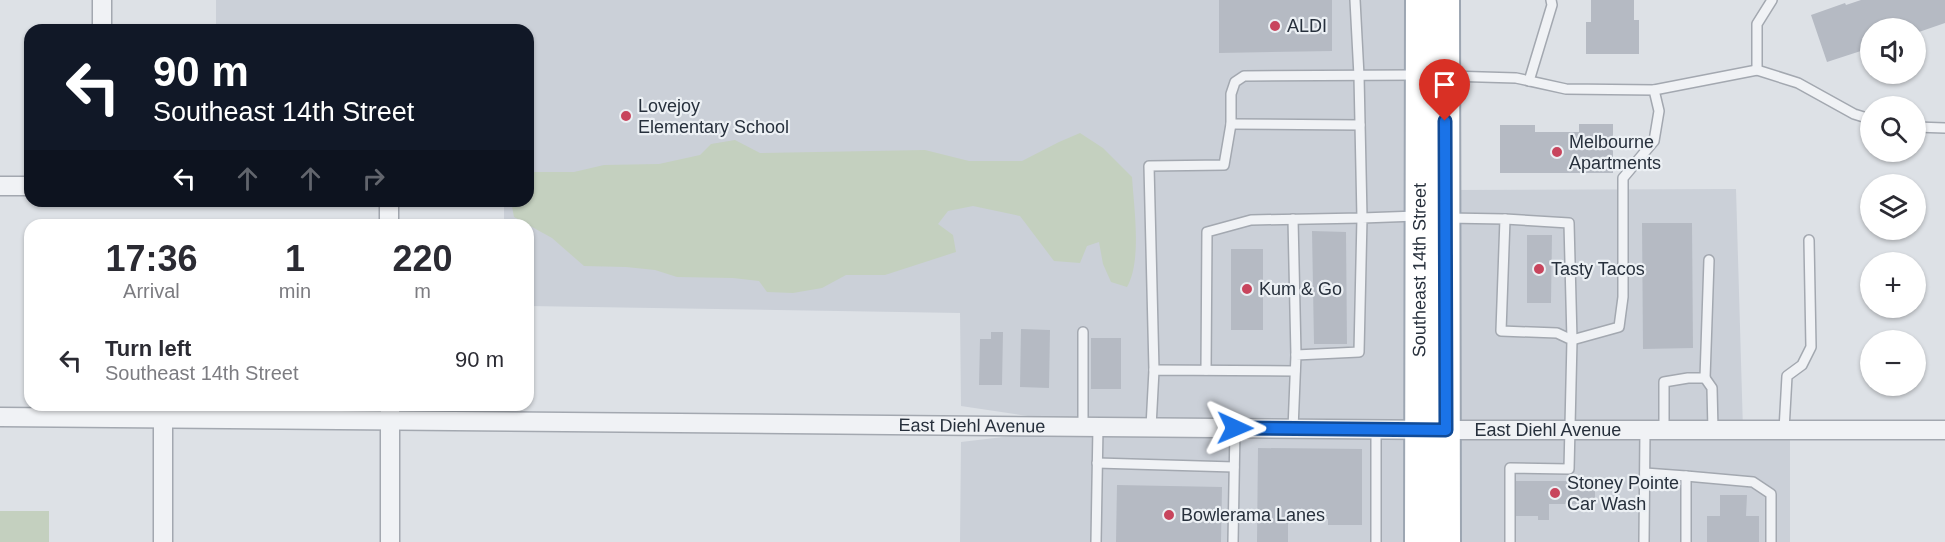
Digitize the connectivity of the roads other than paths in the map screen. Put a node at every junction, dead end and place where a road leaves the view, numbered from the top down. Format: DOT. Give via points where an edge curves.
graph roads {
  1 [pos="102,0"];
  2 [pos="1355,0"];
  3 [pos="1420,0"];
  4 [pos="1445,0"];
  5 [pos="1551,0"];
  6 [pos="1772,0"];
  7 [pos="102,24"];
  8 [pos="1757,70"];
  9 [pos="1432,75"];
  10 [pos="1359,76"];
  11 [pos="1529,81"];
  12 [pos="1654,90"];
  13 [pos="1860,116"];
  14 [pos="1231,124"];
  15 [pos="1360,125"];
  16 [pos="1926,127"];
  17 [pos="1945,128"];
  18 [pos="0,186"];
  19 [pos="24,186"];
  20 [pos="1432,217"];
  21 [pos="1362,218"];
  22 [pos="1293,219"];
  23 [pos="1505,219"];
  24 [pos="1809,240"];
  25 [pos="1709,260"];
  26 [pos="1083,332"];
  27 [pos="1572,340"];
  28 [pos="1296,355"];
  29 [pos="1154,370"];
  30 [pos="1206,370"];
  31 [pos="1295,371"];
  32 [pos="1705,378"];
  33 [pos="390,413"];
  34 [pos="0,417"];
  35 [pos="164,418"];
  36 [pos="1091,427"];
  37 [pos="1151,427"];
  38 [pos="1235,428"];
  39 [pos="1293,429"];
  40 [pos="1376,429"];
  41 [pos="1432,430"];
  42 [pos="1569,430"];
  43 [pos="1645,430"];
  44 [pos="1664,430"];
  45 [pos="1713,430"];
  46 [pos="1784,430"];
  47 [pos="1945,430"];
  48 [pos="1097,463"];
  49 [pos="1234,466"];
  50 [pos="1644,473"];
  51 [pos="1686,476"];
  52 [pos="163,542"];
  53 [pos="390,542"];
  54 [pos="1096,542"];
  55 [pos="1233,542"];
  56 [pos="1376,542"];
  57 [pos="1419,542"];
  58 [pos="1446,542"];
  59 [pos="1510,542"];
  60 [pos="1644,542"];
  61 [pos="1686,542"];
  62 [pos="1771,542"];
  1 -- 7 [label="street"];
  2 -- 10 [label="lane"];
  3 -- 9 [label="main road, Southeast 14th Street"];
  4 -- 9 [label="main road, Southeast 14th Street"];
  5 -- 11 [label="lane"];
  6 -- 8 [label="lane" via="1757,24"];
  8 -- 12 [label="lane"];
  8 -- 13 [label="lane" via="1798,83"];
  9 -- 10 [label="lane"];
  9 -- 11 [label="lane"];
  9 -- 20 [label="main road, Southeast 14th Street"];
  10 -- 14 [label="lane" via="1244,76 1235,82 1231,94"];
  10 -- 15 [label="lane"];
  11 -- 12 [label="lane" via="1566,89"];
  12 -- 27 [label="lane" via="1659,111 1654,141 1623,178 1623,297 1619,327"];
  14 -- 15 [label="lane"];
  14 -- 29 [label="lane" via="1224,165 1149,166"];
  15 -- 21 [label="lane"];
  16 -- 17 [label="lane"];
  18 -- 19 [label="street"];
  20 -- 21 [label="lane"];
  20 -- 23 [label="lane"];
  20 -- 41 [label="main road, Southeast 14th Street"];
  21 -- 22 [label="lane"];
  21 -- 28 [label="lane" via="1359,352"];
  22 -- 28 [label="lane"];
  22 -- 30 [label="lane" via="1251,220 1207,232"];
  23 -- 27 [label="lane" via="1569,223"];
  23 -- 27 [label="lane" via="1501,331 1557,333"];
  24 -- 46 [label="lane" via="1811,347 1802,365 1787,376"];
  25 -- 32 [label="lane"];
  26 -- 36 [label="lane"];
  27 -- 42 [label="lane"];
  28 -- 31 [label="lane"];
  29 -- 30 [label="lane"];
  29 -- 37 [label="lane"];
  30 -- 31 [label="lane"];
  31 -- 39 [label="lane"];
  32 -- 44 [label="lane" via="1664,382"];
  32 -- 45 [label="lane" via="1712,388"];
  33 -- 35 [label="street, East Diehl Avenue"];
  33 -- 36 [label="street, East Diehl Avenue"];
  33 -- 53 [label="street"];
  34 -- 35 [label="street, East Diehl Avenue"];
  35 -- 52 [label="street"];
  36 -- 37 [label="street, East Diehl Avenue"];
  36 -- 48 [label="lane"];
  37 -- 38 [label="street, East Diehl Avenue"];
  38 -- 39 [label="street, East Diehl Avenue"];
  38 -- 49 [label="lane"];
  39 -- 40 [label="street, East Diehl Avenue"];
  40 -- 41 [label="street, East Diehl Avenue"];
  40 -- 56 [label="lane"];
  41 -- 42 [label="street, East Diehl Avenue"];
  41 -- 57 [label="main road, Southeast 14th Street"];
  41 -- 58 [label="main road, Southeast 14th Street"];
  42 -- 43 [label="street, East Diehl Avenue"];
  42 -- 59 [label="lane" via="1569,469 1510,468"];
  43 -- 44 [label="street, East Diehl Avenue"];
  43 -- 50 [label="lane"];
  44 -- 45 [label="street, East Diehl Avenue"];
  45 -- 46 [label="street, East Diehl Avenue"];
  46 -- 47 [label="street, East Diehl Avenue"];
  48 -- 49 [label="lane"];
  48 -- 54 [label="lane"];
  49 -- 55 [label="lane"];
  50 -- 51 [label="lane"];
  50 -- 60 [label="lane"];
  51 -- 61 [label="lane"];
  51 -- 62 [label="lane" via="1754,482 1771,494"];
}
